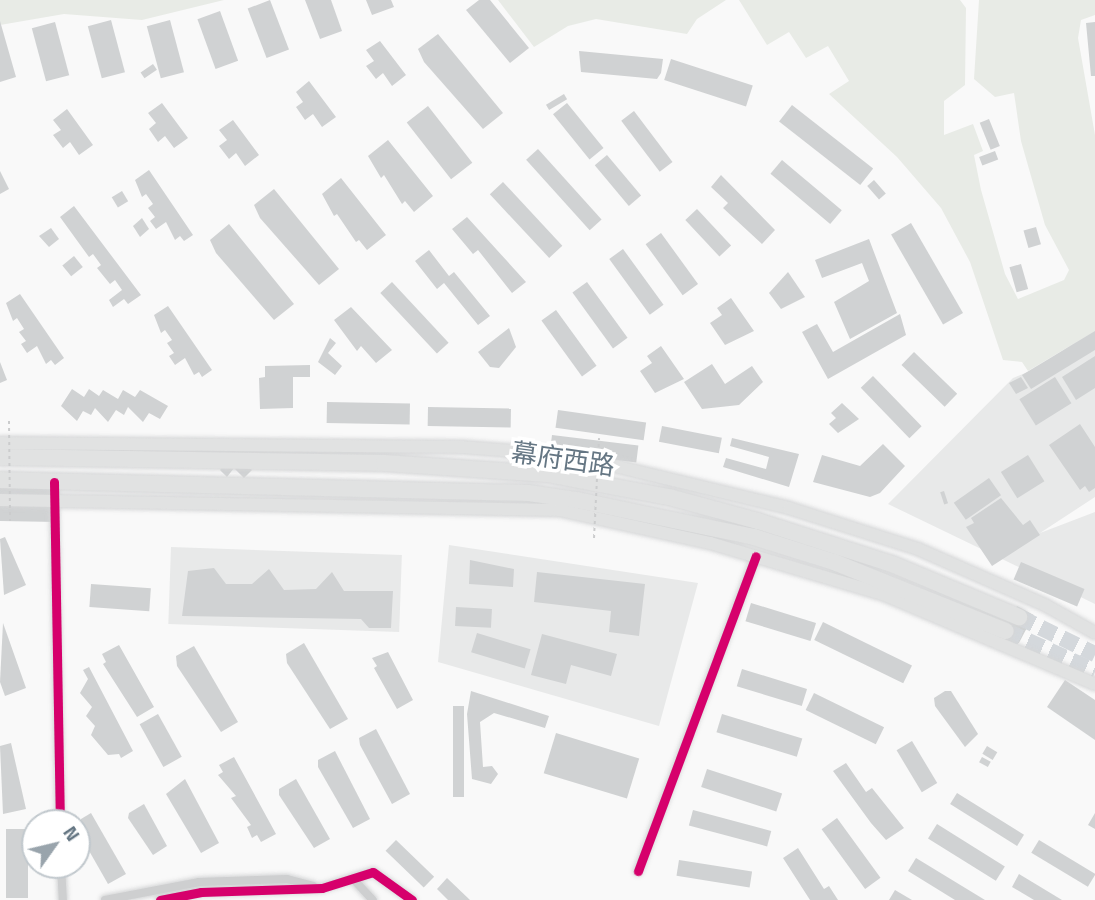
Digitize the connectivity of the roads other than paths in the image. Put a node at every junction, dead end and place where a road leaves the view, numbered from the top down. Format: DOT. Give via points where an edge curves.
graph roads {
  1 [pos="0,443"];
  2 [pos="0,457"];
  3 [pos="0,480"];
  4 [pos="54,482"];
  5 [pos="0,500"];
  6 [pos="53,501"];
  7 [pos="756,556"];
  8 [pos="1019,617"];
  9 [pos="1006,631"];
  10 [pos="1095,633"];
  11 [pos="1095,684"];
  12 [pos="60,809"];
  13 [pos="638,871"];
  14 [pos="62,879"];
  15 [pos="355,881"];
  16 [pos="323,888"];
  17 [pos="63,900"];
  18 [pos="105,900"];
  19 [pos="160,900"];
  20 [pos="373,900"];
  21 [pos="412,900"];
  1 -- 10 [label="main road, 幕府西路" via="462,447 573,456 789,508 918,549 1045,605"];
  2 -- 8 [label="highway, 幕府西路" via="384,463 547,474 669,497 758,521 892,564"];
  3 -- 4 [label="highway, 幕府西路"];
  4 -- 6 [label="street"];
  4 -- 9 [label="highway, 幕府西路" via="529,493 577,500 754,537 834,562"];
  5 -- 6 [label="main road, 幕府西路"];
  6 -- 7 [label="main road, 幕府西路" via="559,510"];
  6 -- 12 [label="street"];
  7 -- 11 [label="main road, 幕府西路" via="885,595"];
  7 -- 13 [label="street"];
  14 -- 17 [label="street"];
  15 -- 16 [label="street"];
  15 -- 20 [label="street"];
  15 -- 21 [label="street" via="373,872"];
  16 -- 18 [label="street" via="287,879 199,882"];
  16 -- 19 [label="street" via="201,892"];
}
